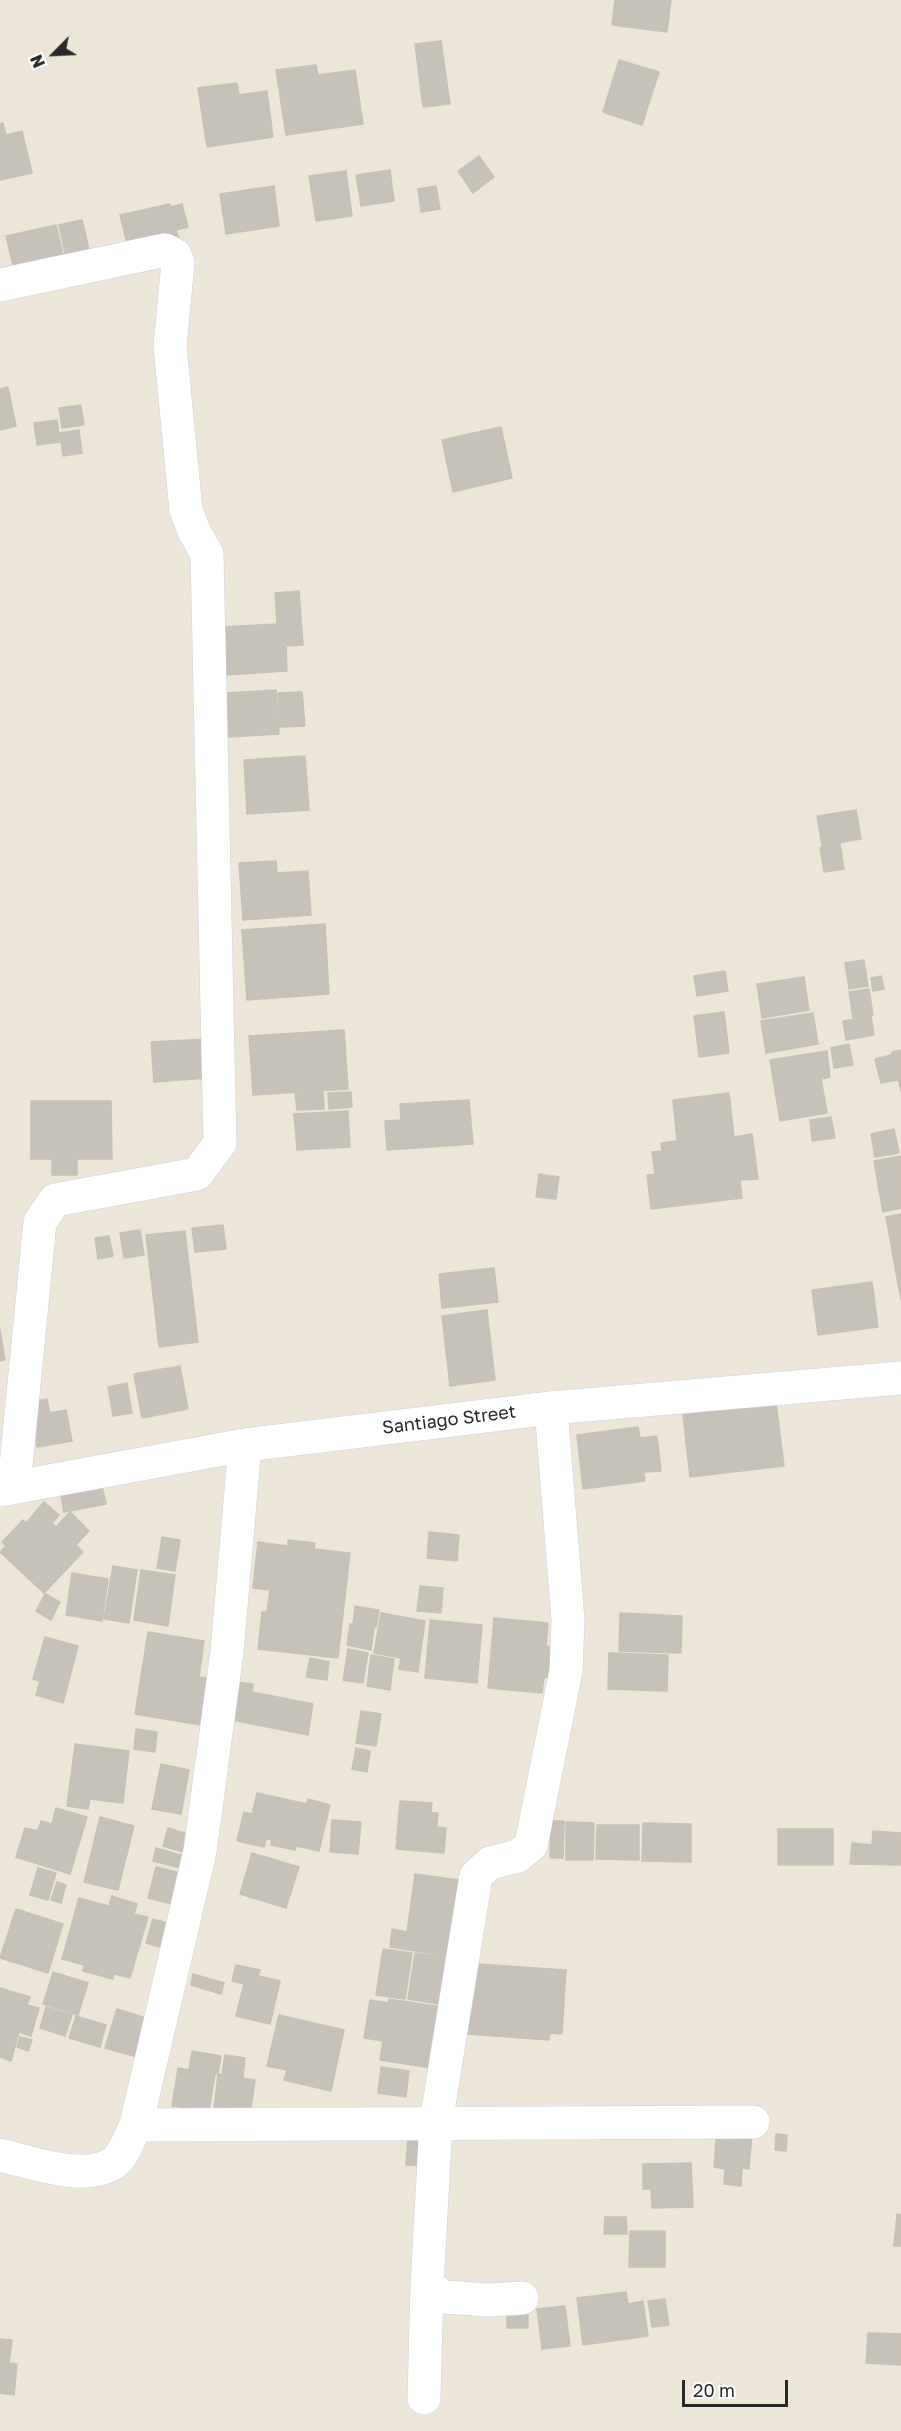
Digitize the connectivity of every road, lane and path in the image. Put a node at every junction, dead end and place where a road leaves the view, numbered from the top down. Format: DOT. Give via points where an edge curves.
graph roads {
  1 [pos="0,285"];
  2 [pos="901,1378"];
  3 [pos="551,1408"];
  4 [pos="245,1445"];
  5 [pos="7,1488"];
  6 [pos="753,2122"];
  7 [pos="436,2123"];
  8 [pos="136,2125"];
  9 [pos="0,2156"];
  10 [pos="427,2286"];
  11 [pos="522,2298"];
  12 [pos="424,2398"];
  1 -- 5 [label="street" via="165,250 175,255 178,263 170,346 186,510 207,554 220,1143 197,1174 55,1200 40,1222"];
  2 -- 3 [label="street, Santiago Street"];
  3 -- 4 [label="street, Santiago Street"];
  3 -- 7 [label="street" via="568,1620 566,1671 531,1845 518,1856 490,1863 476,1875"];
  4 -- 5 [label="street, Santiago Street"];
  4 -- 8 [label="street" via="227,1652 200,1851"];
  6 -- 7 [label="street"];
  7 -- 8 [label="street"];
  7 -- 10 [label="street"];
  8 -- 9 [label="street" via="117,2159 102,2170 78,2172"];
  10 -- 11 [label="street" via="444,2297"];
  10 -- 12 [label="street"];
}
